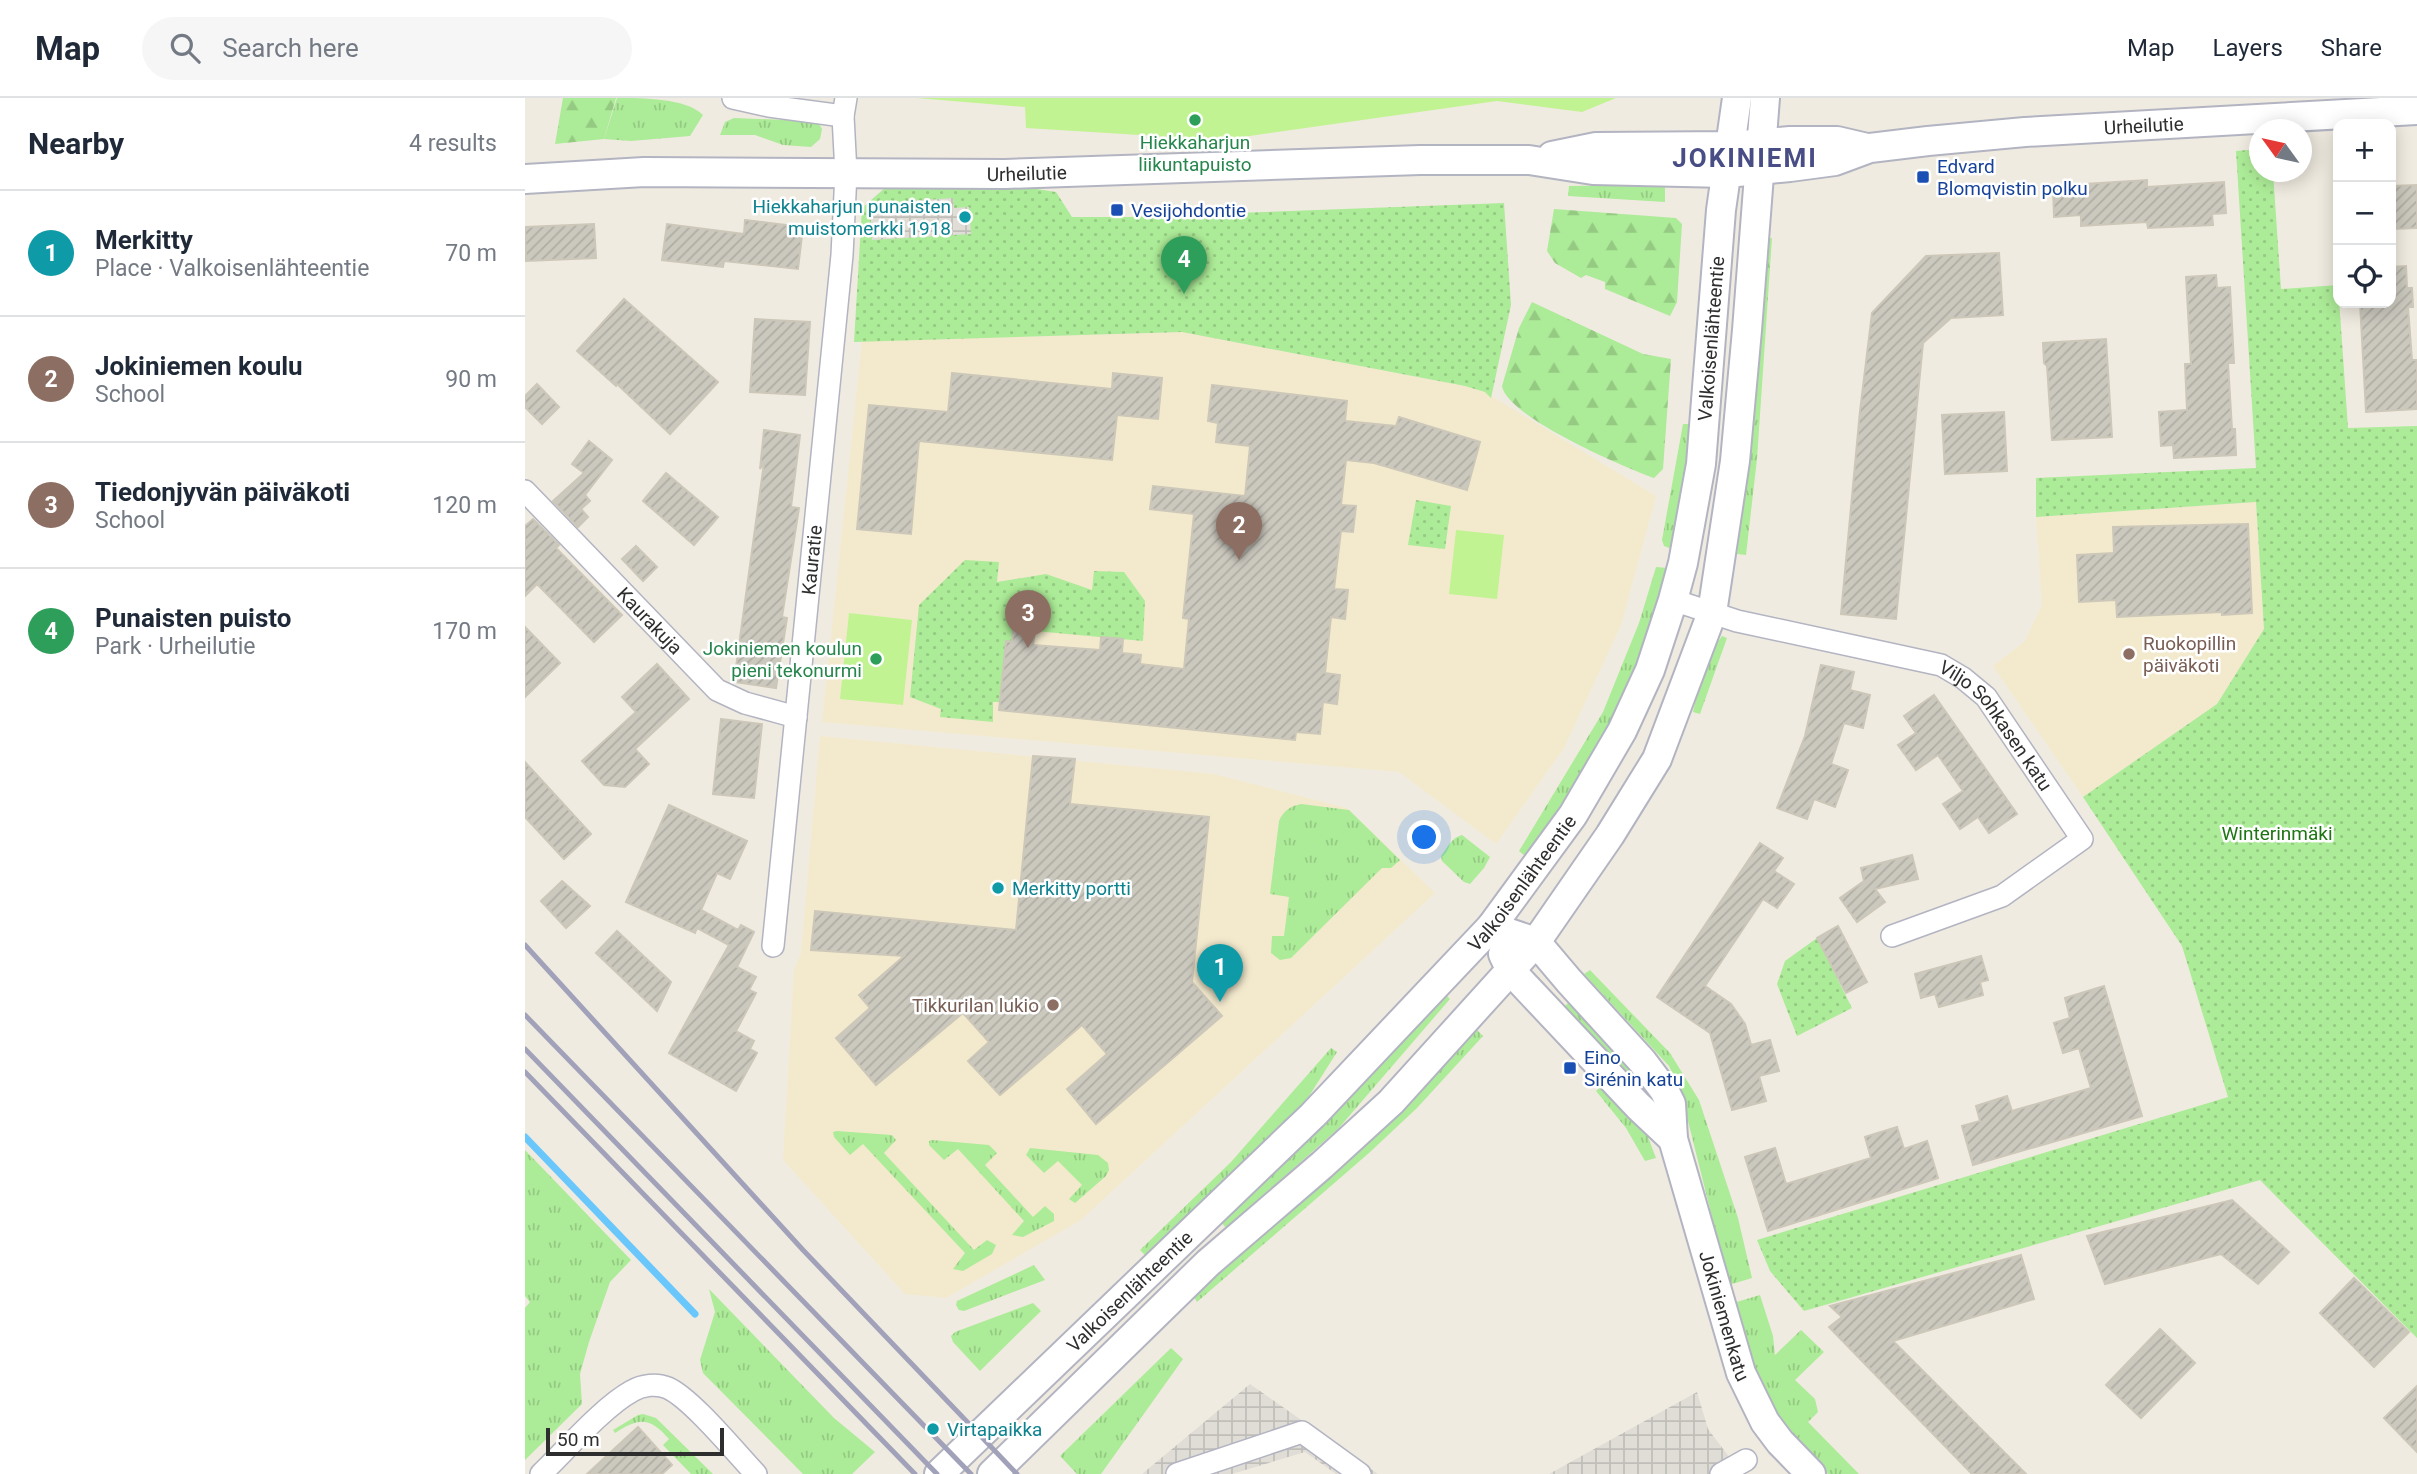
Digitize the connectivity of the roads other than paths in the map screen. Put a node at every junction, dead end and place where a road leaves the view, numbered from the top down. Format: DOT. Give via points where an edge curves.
graph roads {
  1 [pos="733,98"];
  2 [pos="1737,98"];
  3 [pos="1765,98"];
  4 [pos="844,107"];
  5 [pos="2417,110"];
  6 [pos="1760,157"];
  7 [pos="1728,159"];
  8 [pos="846,173"];
  9 [pos="525,179"];
  10 [pos="525,491"];
  11 [pos="1673,600"];
  12 [pos="1713,613"];
  13 [pos="796,717"];
  14 [pos="1491,927"];
  15 [pos="1892,936"];
  16 [pos="1536,942"];
  17 [pos="773,946"];
  18 [pos="1511,971"];
  19 [pos="1673,1139"];
  20 [pos="1746,1460"];
  21 [pos="541,1474"];
  22 [pos="756,1474"];
  23 [pos="939,1474"];
  24 [pos="992,1474"];
  25 [pos="1177,1474"];
  26 [pos="1360,1474"];
  27 [pos="1721,1474"];
  28 [pos="1811,1474"];
  1 -- 4 [label="street" via="769,106"];
  2 -- 7 [label="main road, Valkoisenlähteentie"];
  3 -- 6 [label="main road, Valkoisenlähteentie"];
  4 -- 8 [label="street"];
  5 -- 6 [label="main road, Urheilutie" via="2025,132 1870,148 1837,141"];
  6 -- 7 [label="main road, Urheilutie"];
  6 -- 12 [label="main road, Valkoisenlähteentie" via="1736,447"];
  7 -- 8 [label="main road, Urheilutie" via="1596,147 1529,160 1005,174"];
  7 -- 11 [label="main road, Valkoisenlähteentie" via="1702,464"];
  8 -- 9 [label="main road, Urheilutie" via="644,172"];
  8 -- 13 [label="street, Kauratie"];
  10 -- 13 [label="street, Kaurakuja" via="717,690"];
  11 -- 12 [label="street, Viljo Sohkasen katu"];
  11 -- 14 [label="main road, Valkoisenlähteentie" via="1650,670 1622,731 1573,815"];
  12 -- 15 [label="street, Viljo Sohkasen katu" via="1941,665 1963,678 1986,697 2082,839 2002,896"];
  12 -- 16 [label="main road, Valkoisenlähteentie" via="1657,759"];
  13 -- 17 [label="street, Kauratie"];
  14 -- 16 [label="main road"];
  14 -- 18 [label="main road, Jokiniemenkatu"];
  14 -- 23 [label="main road, Valkoisenlähteentie" via="1313,1115"];
  16 -- 18 [label="main road, Valkoisenlähteentie"];
  16 -- 19 [label="main road, Jokiniemenkatu" via="1664,1090 1671,1104"];
  18 -- 19 [label="main road, Jokiniemenkatu"];
  18 -- 24 [label="main road, Valkoisenlähteentie" via="1391,1102 1208,1263"];
  19 -- 28 [label="main road, Jokiniemenkatu" via="1741,1373 1765,1422"];
  20 -- 27 [label="street"];
  21 -- 22 [label="street" via="614,1404 641,1387 659,1385 687,1401"];
  25 -- 26 [label="street" via="1302,1432"];
}
